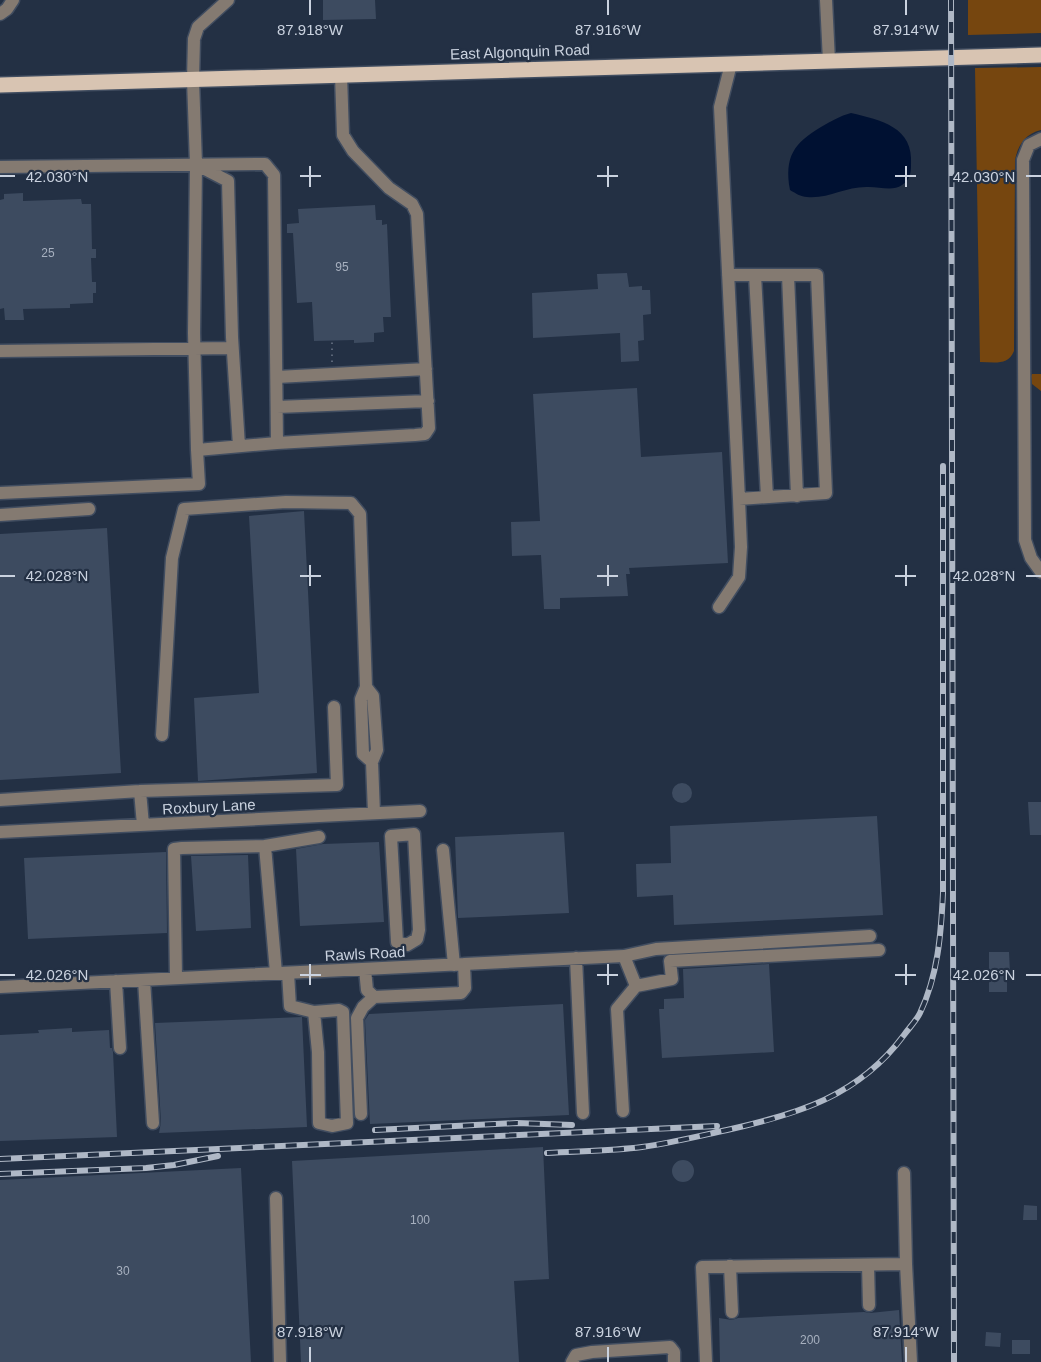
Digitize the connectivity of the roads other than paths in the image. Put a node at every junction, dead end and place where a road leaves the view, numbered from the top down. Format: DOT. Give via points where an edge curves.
graph roads {
  1 [pos="13,0"];
  2 [pos="228,0"];
  3 [pos="826,0"];
  4 [pos="0,14"];
  5 [pos="1041,55"];
  6 [pos="829,61"];
  7 [pos="731,64"];
  8 [pos="341,75"];
  9 [pos="193,80"];
  10 [pos="0,85"];
  11 [pos="1041,139"];
  12 [pos="196,164"];
  13 [pos="0,167"];
  14 [pos="728,275"];
  15 [pos="755,275"];
  16 [pos="788,275"];
  17 [pos="232,348"];
  18 [pos="194,349"];
  19 [pos="0,351"];
  20 [pos="426,369"];
  21 [pos="277,377"];
  22 [pos="428,401"];
  23 [pos="277,407"];
  24 [pos="278,443"];
  25 [pos="239,446"];
  26 [pos="196,450"];
  27 [pos="0,494"];
  28 [pos="797,496"];
  29 [pos="767,497"];
  30 [pos="739,499"];
  31 [pos="90,509"];
  32 [pos="0,515"];
  33 [pos="1041,572"];
  34 [pos="719,607"];
  35 [pos="334,706"];
  36 [pos="162,735"];
  37 [pos="140,791"];
  38 [pos="0,800"];
  39 [pos="420,811"];
  40 [pos="374,813"];
  41 [pos="143,825"];
  42 [pos="0,832"];
  43 [pos="319,837"];
  44 [pos="265,846"];
  45 [pos="442,850"];
  46 [pos="870,936"];
  47 [pos="407,945"];
  48 [pos="879,950"];
  49 [pos="624,956"];
  50 [pos="576,958"];
  51 [pos="459,964"];
  52 [pos="409,967"];
  53 [pos="365,969"];
  54 [pos="282,973"];
  55 [pos="176,978"];
  56 [pos="144,980"];
  57 [pos="116,981"];
  58 [pos="636,986"];
  59 [pos="0,987"];
  60 [pos="374,997"];
  61 [pos="314,1012"];
  62 [pos="120,1048"];
  63 [pos="622,1111"];
  64 [pos="583,1113"];
  65 [pos="361,1114"];
  66 [pos="153,1123"];
  67 [pos="904,1173"];
  68 [pos="276,1198"];
  69 [pos="868,1264"];
  70 [pos="906,1264"];
  71 [pos="730,1266"];
  72 [pos="869,1305"];
  73 [pos="732,1312"];
  74 [pos="280,1362"];
  75 [pos="572,1362"];
  76 [pos="674,1362"];
  77 [pos="706,1362"];
  78 [pos="911,1362"];
  1 -- 4 [label="street"];
  2 -- 9 [label="street" via="198,27"];
  3 -- 6 [label="street"];
  5 -- 6 [label="main road, East Algonquin Road"];
  6 -- 7 [label="main road, East Algonquin Road"];
  7 -- 8 [label="main road, East Algonquin Road"];
  7 -- 14 [label="street" via="720,107"];
  8 -- 9 [label="main road, East Algonquin Road"];
  8 -- 20 [label="street" via="343,135 353,151 389,188 412,204 417,214"];
  9 -- 10 [label="main road, East Algonquin Road"];
  9 -- 12 [label="street"];
  11 -- 33 [label="street" via="1029,145 1023,160 1025,540"];
  12 -- 13 [label="street"];
  12 -- 17 [label="street" via="228,181"];
  12 -- 18 [label="street"];
  12 -- 21 [label="street" via="265,164 274,175"];
  14 -- 15 [label="street"];
  14 -- 30 [label="street"];
  15 -- 16 [label="street"];
  15 -- 29 [label="street"];
  16 -- 28 [label="street"];
  16 -- 28 [label="street" via="817,275 826,493"];
  17 -- 18 [label="street"];
  17 -- 25 [label="street"];
  18 -- 19 [label="street"];
  18 -- 26 [label="street"];
  20 -- 21 [label="street"];
  20 -- 22 [label="street"];
  21 -- 23 [label="street"];
  22 -- 23 [label="street"];
  22 -- 24 [label="street" via="429,428 425,434"];
  23 -- 24 [label="street"];
  24 -- 25 [label="street"];
  25 -- 26 [label="street"];
  26 -- 27 [label="street" via="199,484"];
  28 -- 29 [label="street"];
  29 -- 30 [label="street"];
  30 -- 34 [label="street" via="739,577"];
  31 -- 32 [label="street"];
  35 -- 37 [label="street" via="337,785"];
  36 -- 40 [label="street" via="172,558 184,509 286,502 351,503 360,514 366,687 373,696 377,750 372,762"];
  37 -- 38 [label="street"];
  37 -- 41 [label="street"];
  39 -- 40 [label="street, Roxbury Lane"];
  40 -- 41 [label="street, Roxbury Lane"];
  41 -- 42 [label="street, Roxbury Lane"];
  43 -- 44 [label="street"];
  44 -- 54 [label="street"];
  44 -- 55 [label="street" via="174,849"];
  45 -- 51 [label="street"];
  46 -- 49 [label="street, Rawls Road" via="656,949"];
  47 -- 47 [label="street" via="397,942 392,836 414,834 419,930 417,939"];
  47 -- 52 [label="street"];
  48 -- 58 [label="street" via="670,961 672,980"];
  49 -- 50 [label="street, Rawls Road"];
  49 -- 58 [label="street"];
  50 -- 51 [label="street, Rawls Road"];
  50 -- 64 [label="street"];
  51 -- 52 [label="street, Rawls Road"];
  51 -- 60 [label="street" via="465,988 461,993"];
  52 -- 53 [label="street, Rawls Road"];
  53 -- 54 [label="street, Rawls Road"];
  53 -- 60 [label="street" via="367,990"];
  54 -- 55 [label="street, Rawls Road"];
  54 -- 61 [label="street" via="290,1006"];
  55 -- 56 [label="street, Rawls Road"];
  56 -- 57 [label="street, Rawls Road"];
  56 -- 66 [label="street"];
  57 -- 59 [label="street, Rawls Road"];
  57 -- 62 [label="street"];
  58 -- 63 [label="street" via="616,1009"];
  60 -- 65 [label="street" via="357,1018"];
  61 -- 61 [label="street" via="319,1123 347,1123 343,1012"];
  67 -- 70 [label="street"];
  68 -- 74 [label="street"];
  69 -- 70 [label="street"];
  69 -- 71 [label="street"];
  69 -- 72 [label="street"];
  70 -- 78 [label="street"];
  71 -- 73 [label="street"];
  71 -- 77 [label="street" via="702,1267"];
  75 -- 76 [label="street" via="576,1355 592,1352 670,1347"];
}
